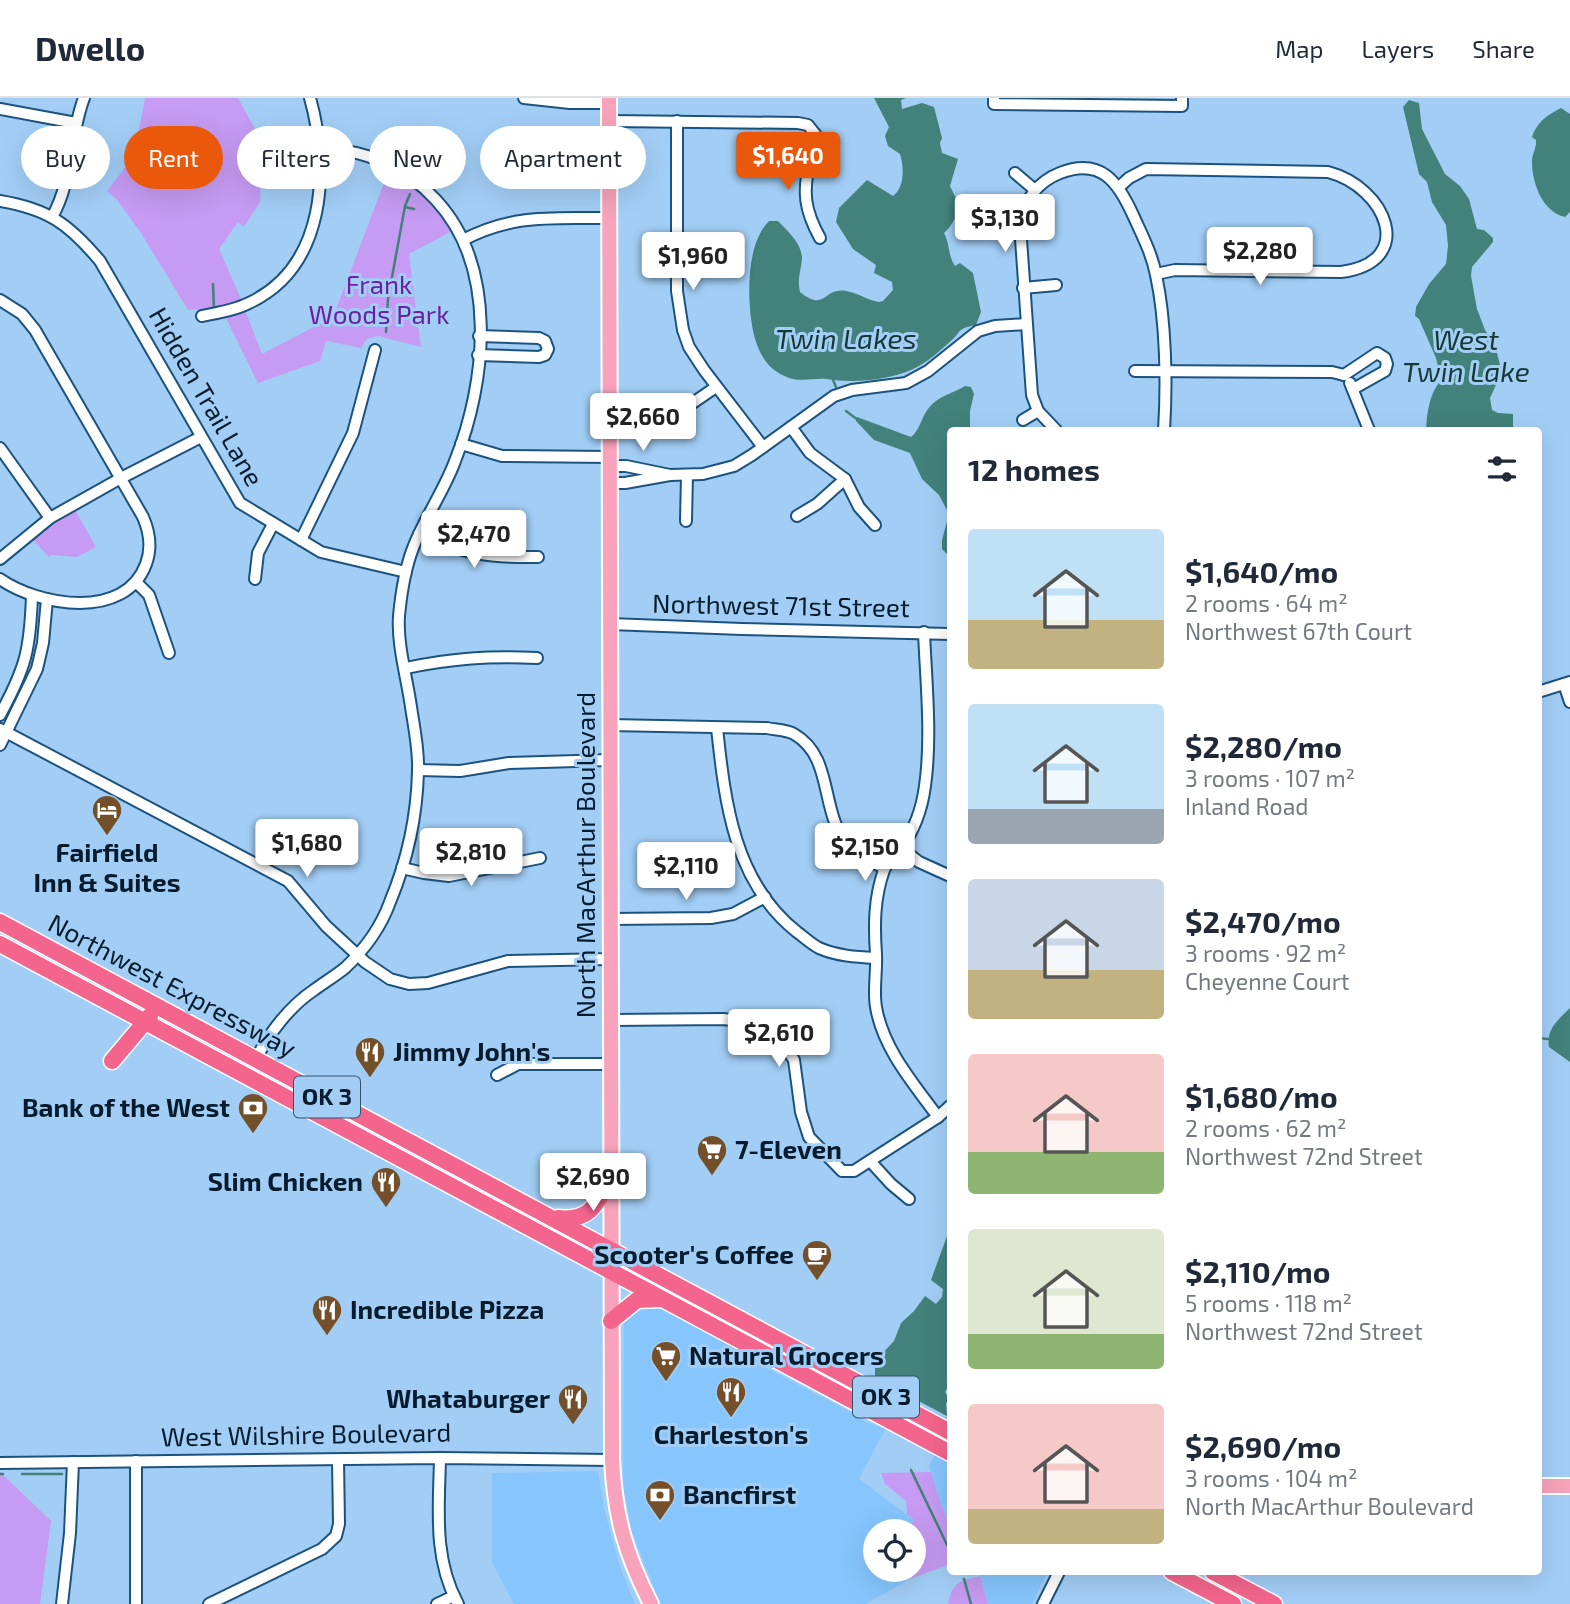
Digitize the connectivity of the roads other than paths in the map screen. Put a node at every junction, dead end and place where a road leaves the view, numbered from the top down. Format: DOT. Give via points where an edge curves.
graph roads {
  1 [pos="84,98"];
  2 [pos="310,98"];
  3 [pos="524,98"];
  4 [pos="994,98"];
  5 [pos="1182,98"];
  6 [pos="609,100"];
  7 [pos="1091,102"];
  8 [pos="0,110"];
  9 [pos="610,121"];
  10 [pos="677,121"];
  11 [pos="76,123"];
  12 [pos="316,126"];
  13 [pos="355,153"];
  14 [pos="1015,173"];
  15 [pos="1119,187"];
  16 [pos="320,189"];
  17 [pos="1035,190"];
  18 [pos="0,201"];
  19 [pos="52,217"];
  20 [pos="610,218"];
  21 [pos="820,238"];
  22 [pos="463,240"];
  23 [pos="1156,274"];
  24 [pos="1056,285"];
  25 [pos="1023,288"];
  26 [pos="0,300"];
  27 [pos="202,316"];
  28 [pos="1026,324"];
  29 [pos="480,335"];
  30 [pos="374,350"];
  31 [pos="478,355"];
  32 [pos="1135,371"];
  33 [pos="1164,371"];
  34 [pos="1344,375"];
  35 [pos="716,387"];
  36 [pos="1353,389"];
  37 [pos="681,411"];
  38 [pos="1038,411"];
  39 [pos="1023,420"];
  40 [pos="790,427"];
  41 [pos="1053,427"];
  42 [pos="1164,427"];
  43 [pos="1368,427"];
  44 [pos="201,437"];
  45 [pos="461,444"];
  46 [pos="763,447"];
  47 [pos="0,448"];
  48 [pos="610,462"];
  49 [pos="670,475"];
  50 [pos="687,475"];
  51 [pos="121,478"];
  52 [pos="845,479"];
  53 [pos="610,483"];
  54 [pos="797,516"];
  55 [pos="50,519"];
  56 [pos="686,521"];
  57 [pos="273,524"];
  58 [pos="875,526"];
  59 [pos="419,534"];
  60 [pos="301,540"];
  61 [pos="538,557"];
  62 [pos="0,559"];
  63 [pos="406,572"];
  64 [pos="0,579"];
  65 [pos="254,579"];
  66 [pos="136,582"];
  67 [pos="32,596"];
  68 [pos="47,599"];
  69 [pos="610,624"];
  70 [pos="925,632"];
  71 [pos="947,634"];
  72 [pos="169,653"];
  73 [pos="537,658"];
  74 [pos="406,668"];
  75 [pos="1567,683"];
  76 [pos="1542,691"];
  77 [pos="1570,702"];
  78 [pos="0,715"];
  79 [pos="609,725"];
  80 [pos="718,728"];
  81 [pos="4,730"];
  82 [pos="0,745"];
  83 [pos="610,760"];
  84 [pos="418,770"];
  85 [pos="901,848"];
  86 [pos="540,858"];
  87 [pos="402,867"];
  88 [pos="884,868"];
  89 [pos="947,875"];
  90 [pos="765,897"];
  91 [pos="611,919"];
  92 [pos="0,922"];
  93 [pos="0,944"];
  94 [pos="358,955"];
  95 [pos="876,958"];
  96 [pos="611,959"];
  97 [pos="159,1006"];
  98 [pos="611,1020"];
  99 [pos="152,1025"];
  100 [pos="256,1059"];
  101 [pos="116,1062"];
  102 [pos="611,1064"];
  103 [pos="497,1074"];
  104 [pos="947,1110"];
  105 [pos="938,1118"];
  106 [pos="327,1119"];
  107 [pos="383,1127"];
  108 [pos="375,1145"];
  109 [pos="426,1150"];
  110 [pos="870,1161"];
  111 [pos="611,1177"];
  112 [pos="909,1199"];
  113 [pos="553,1218"];
  114 [pos="611,1249"];
  115 [pos="611,1272"];
  116 [pos="663,1299"];
  117 [pos="611,1321"];
  118 [pos="784,1343"];
  119 [pos="775,1360"];
  120 [pos="947,1430"];
  121 [pos="947,1451"];
  122 [pos="440,1458"];
  123 [pos="338,1460"];
  124 [pos="612,1460"];
  125 [pos="136,1461"];
  126 [pos="73,1462"];
  127 [pos="0,1463"];
  128 [pos="1542,1486"];
  129 [pos="1570,1486"];
  130 [pos="1058,1575"];
  131 [pos="1178,1575"];
  132 [pos="1219,1575"];
  133 [pos="456,1600"];
  134 [pos="62,1604"];
  135 [pos="136,1604"];
  136 [pos="209,1604"];
  137 [pos="438,1604"];
  138 [pos="651,1604"];
  139 [pos="1043,1604"];
  140 [pos="1233,1604"];
  141 [pos="1274,1604"];
  1 -- 11 [label="street"];
  2 -- 12 [label="street"];
  3 -- 6 [label="street" via="570,103"];
  4 -- 7 [label="street" via="994,104"];
  5 -- 7 [label="street" via="1182,106"];
  6 -- 9 [label="main road, North MacArthur Boulevard"];
  8 -- 11 [label="street"];
  9 -- 10 [label="street"];
  9 -- 20 [label="main road, North MacArthur Boulevard"];
  10 -- 21 [label="street" via="803,123 820,133 804,192"];
  10 -- 35 [label="street" via="678,307 689,346"];
  11 -- 19 [label="street" via="64,189"];
  13 -- 22 [label="street" via="407,175 442,206"];
  14 -- 17 [label="street"];
  15 -- 17 [label="street" via="1100,172 1082,169 1061,172"];
  15 -- 23 [label="street"];
  15 -- 23 [label="street" via="1137,172 1158,168 1339,175 1364,189 1379,208 1385,226 1381,251 1358,270 1175,270"];
  16 -- 27 [label="street" via="305,247 278,285 240,307"];
  17 -- 25 [label="street" via="1024,206 1020,225"];
  18 -- 19 [label="street, Hidden Trail Lane"];
  19 -- 44 [label="street, Hidden Trail Lane" via="82,239 106,270"];
  20 -- 22 [label="street" via="520,220"];
  20 -- 48 [label="main road, North MacArthur Boulevard"];
  22 -- 29 [label="street" via="475,280"];
  23 -- 33 [label="street"];
  24 -- 25 [label="street"];
  25 -- 28 [label="street"];
  26 -- 51 [label="street" via="22,314 35,330"];
  28 -- 38 [label="street" via="1029,382"];
  28 -- 40 [label="street" via="978,331 913,380 834,396"];
  29 -- 31 [label="street"];
  29 -- 31 [label="street" via="539,338 548,346 539,357"];
  30 -- 60 [label="street" via="353,433"];
  31 -- 45 [label="street"];
  32 -- 33 [label="street"];
  33 -- 34 [label="street"];
  33 -- 42 [label="street"];
  34 -- 36 [label="street"];
  34 -- 36 [label="street" via="1377,353 1385,358 1384,371"];
  35 -- 37 [label="street"];
  35 -- 46 [label="street"];
  36 -- 43 [label="street"];
  38 -- 39 [label="street"];
  38 -- 41 [label="street"];
  40 -- 46 [label="street"];
  40 -- 52 [label="street" via="810,453"];
  44 -- 51 [label="street"];
  44 -- 57 [label="street, Hidden Trail Lane" via="240,503"];
  45 -- 48 [label="street" via="502,456"];
  45 -- 59 [label="street"];
  46 -- 50 [label="street" via="724,469"];
  47 -- 55 [label="street"];
  48 -- 49 [label="street"];
  48 -- 53 [label="main road, North MacArthur Boulevard"];
  49 -- 50 [label="street"];
  49 -- 53 [label="street"];
  50 -- 56 [label="street"];
  51 -- 55 [label="street"];
  51 -- 66 [label="street" via="149,533 148,556"];
  52 -- 54 [label="street"];
  52 -- 58 [label="street"];
  53 -- 69 [label="main road, North MacArthur Boulevard"];
  55 -- 62 [label="street"];
  57 -- 60 [label="street, Hidden Trail Lane"];
  57 -- 65 [label="street" via="258,553"];
  59 -- 61 [label="street" via="462,552"];
  59 -- 63 [label="street"];
  60 -- 63 [label="street, Hidden Trail Lane" via="328,554"];
  63 -- 74 [label="street" via="399,618"];
  64 -- 67 [label="street"];
  66 -- 68 [label="street" via="118,596 100,601"];
  66 -- 72 [label="street" via="149,595"];
  67 -- 68 [label="street"];
  67 -- 78 [label="street" via="27,655"];
  68 -- 81 [label="street" via="41,657"];
  69 -- 70 [label="street, Northwest 71st Street"];
  69 -- 79 [label="main road, North MacArthur Boulevard"];
  70 -- 71 [label="street, Northwest 71st Street"];
  70 -- 85 [label="street" via="925,786 917,820"];
  73 -- 74 [label="street" via="456,658"];
  74 -- 84 [label="street"];
  75 -- 76 [label="street"];
  75 -- 77 [label="street"];
  79 -- 80 [label="street"];
  79 -- 83 [label="main road, North MacArthur Boulevard"];
  80 -- 88 [label="street" via="792,733 812,748 821,765 836,826 852,849"];
  80 -- 90 [label="street" via="724,788 739,847 752,880"];
  81 -- 82 [label="street"];
  81 -- 94 [label="street" via="288,881"];
  83 -- 84 [label="street"];
  83 -- 91 [label="main road, North MacArthur Boulevard"];
  84 -- 87 [label="street"];
  85 -- 88 [label="street"];
  85 -- 89 [label="street"];
  86 -- 87 [label="street" via="449,876"];
  87 -- 94 [label="street" via="385,914"];
  88 -- 95 [label="street" via="874,923"];
  90 -- 91 [label="street" via="733,914 711,918"];
  90 -- 95 [label="street" via="780,918 816,947 843,956"];
  91 -- 96 [label="main road, North MacArthur Boulevard"];
  92 -- 97 [label="highway, Northwest Expressway / OK 3"];
  93 -- 99 [label="highway, Northwest Expressway / OK 3"];
  94 -- 96 [label="street" via="383,975 417,984 517,960"];
  94 -- 100 [label="street" via="297,1004 265,1041"];
  95 -- 105 [label="street" via="881,1028 892,1052"];
  96 -- 98 [label="main road, North MacArthur Boulevard"];
  97 -- 99 [label="highway"];
  97 -- 100 [label="highway, Northwest Expressway / OK 3"];
  98 -- 102 [label="main road, North MacArthur Boulevard"];
  98 -- 110 [label="street" via="750,1022 780,1041 794,1060 809,1137 842,1171 854,1171"];
  99 -- 101 [label="highway"];
  99 -- 106 [label="highway, Northwest Expressway / OK 3"];
  100 -- 107 [label="highway, Northwest Expressway / OK 3"];
  102 -- 103 [label="street" via="518,1065"];
  102 -- 111 [label="main road, North MacArthur Boulevard"];
  104 -- 105 [label="street"];
  105 -- 110 [label="street"];
  106 -- 107 [label="highway" via="370,1131"];
  106 -- 108 [label="highway, Northwest Expressway / OK 3"];
  107 -- 109 [label="highway, Northwest Expressway / OK 3"];
  108 -- 109 [label="highway" via="383,1142"];
  108 -- 115 [label="highway, Northwest Expressway / OK 3"];
  109 -- 113 [label="highway, Northwest Expressway / OK 3"];
  110 -- 112 [label="street"];
  111 -- 113 [label="highway" via="595,1206 585,1214 574,1219"];
  111 -- 114 [label="main road, North MacArthur Boulevard"];
  113 -- 114 [label="highway, Northwest Expressway / OK 3"];
  114 -- 115 [label="main road, North MacArthur Boulevard"];
  114 -- 118 [label="highway, Northwest Expressway / OK 3"];
  115 -- 116 [label="highway, Northwest Expressway / OK 3"];
  115 -- 117 [label="main road, North MacArthur Boulevard"];
  116 -- 117 [label="highway" via="637,1300"];
  116 -- 119 [label="highway, Northwest Expressway / OK 3"];
  117 -- 124 [label="main road, North MacArthur Boulevard"];
  118 -- 119 [label="highway"];
  118 -- 120 [label="highway, Northwest Expressway / OK 3"];
  119 -- 121 [label="highway, Northwest Expressway / OK 3"];
  122 -- 123 [label="street, West Wilshire Boulevard"];
  122 -- 124 [label="street, West Wilshire Boulevard"];
  122 -- 133 [label="street" via="438,1531 443,1570"];
  123 -- 125 [label="street, West Wilshire Boulevard"];
  123 -- 136 [label="street" via="337,1536 322,1549"];
  124 -- 138 [label="main road, North MacArthur Boulevard" via="623,1541"];
  125 -- 126 [label="street, West Wilshire Boulevard"];
  125 -- 135 [label="street"];
  126 -- 127 [label="street, West Wilshire Boulevard"];
  126 -- 134 [label="street"];
  128 -- 129 [label="main road"];
  130 -- 139 [label="street"];
  131 -- 140 [label="highway"];
  132 -- 141 [label="highway"];
  133 -- 137 [label="street"];
}
